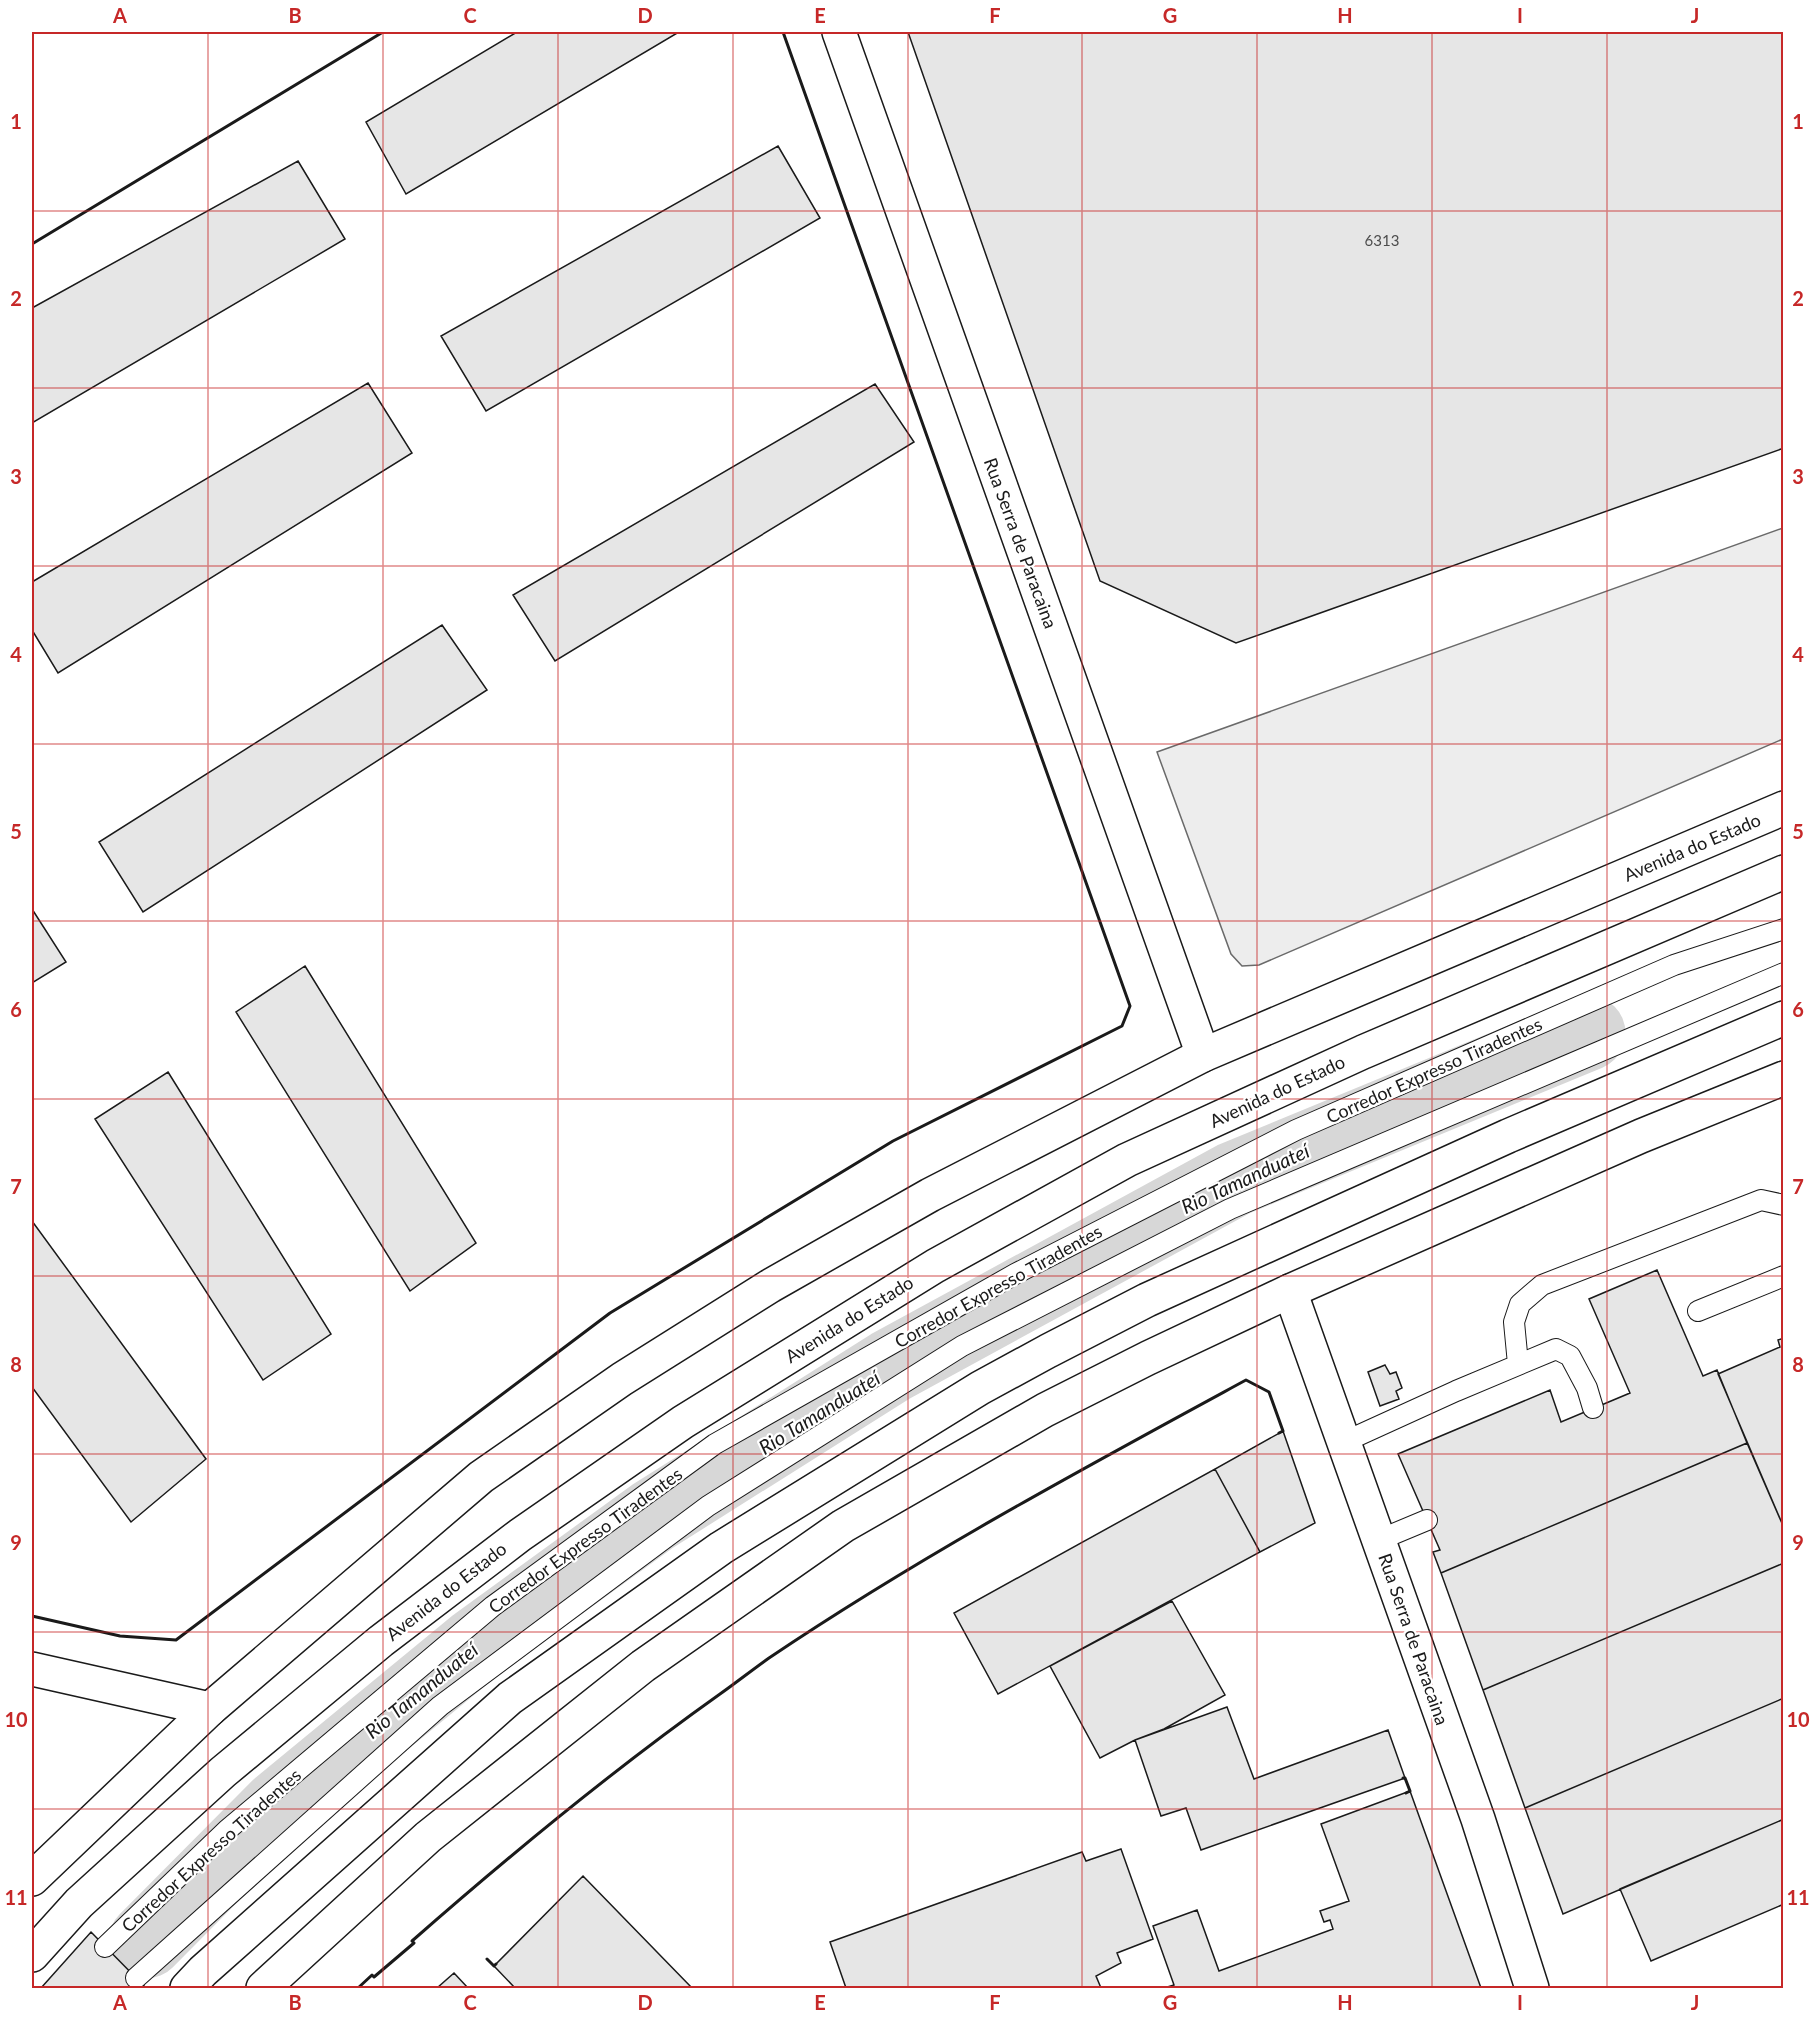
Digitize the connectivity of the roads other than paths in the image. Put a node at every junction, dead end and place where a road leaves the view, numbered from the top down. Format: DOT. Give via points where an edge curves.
graph roads {
  1 [pos="839,32"];
  2 [pos="1784,808"];
  3 [pos="1784,872"];
  4 [pos="1784,929"];
  5 [pos="1784,973"];
  6 [pos="1784,1018"];
  7 [pos="1203,1055"];
  8 [pos="1784,1078"];
  9 [pos="1784,1205"];
  10 [pos="1784,1276"];
  11 [pos="1290,1291"];
  12 [pos="1698,1311"];
  13 [pos="1518,1364"];
  14 [pos="1593,1408"];
  15 [pos="1344,1442"];
  16 [pos="1427,1520"];
  17 [pos="1379,1539"];
  18 [pos="32,1669"];
  19 [pos="210,1709"];
  20 [pos="32,1879"];
  21 [pos="105,1947"];
  22 [pos="32,1955"];
  23 [pos="136,1978"];
  24 [pos="187,1989"];
  25 [pos="263,1989"];
  26 [pos="1532,1989"];
  1 -- 7 [label="main road, Rua Serra de Paracaina"];
  2 -- 7 [label="main road, Avenida do Estado"];
  3 -- 22 [label="main road, Avenida do Estado" via="1364,1052 1127,1160 924,1272 683,1422 520,1534 381,1641 223,1772 79,1903"];
  4 -- 21 [label="lane, Corredor Expresso Tiradentes" via="1674,965 1296,1130 1015,1274 715,1444 493,1606 227,1830"];
  5 -- 23 [label="lane, Corredor Expresso Tiradentes" via="1230,1209 962,1347 708,1506 440,1706"];
  6 -- 24 [label="main road" via="1508,1136 1147,1300 980,1388 721,1548 510,1698 220,1955"];
  7 -- 19 [label="main road, Avenida do Estado" via="930,1195 770,1286 622,1379 482,1477"];
  8 -- 11 [label="main road" via="1641,1136"];
  9 -- 13 [label="lane" via="1761,1200 1542,1285 1520,1304 1514,1322"];
  10 -- 12 [label="lane"];
  11 -- 15 [label="main road, Rua Serra de Paracaina"];
  11 -- 25 [label="main road" via="1045,1410 843,1526 643,1666 428,1837"];
  13 -- 14 [label="lane" via="1556,1349 1570,1356"];
  13 -- 15 [label="lane"];
  15 -- 17 [label="main road, Rua Serra de Paracaina"];
  16 -- 17 [label="lane"];
  17 -- 26 [label="main road, Rua Serra de Paracaina" via="1478,1819"];
  18 -- 19 [label="main road"];
  19 -- 20 [label="main road, Avenida do Estado"];
}
